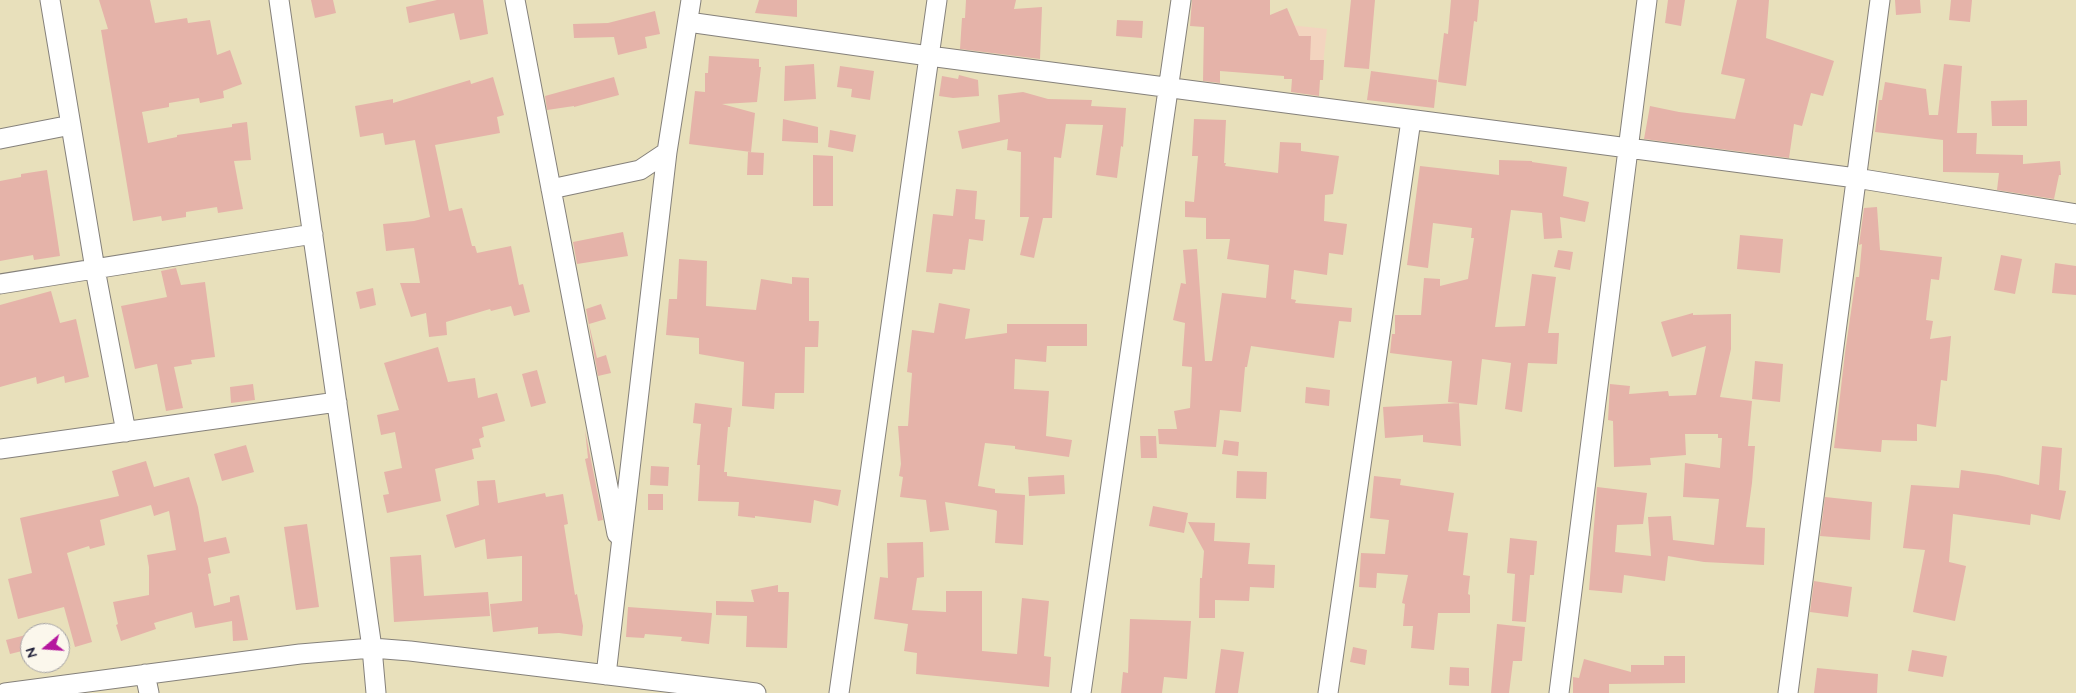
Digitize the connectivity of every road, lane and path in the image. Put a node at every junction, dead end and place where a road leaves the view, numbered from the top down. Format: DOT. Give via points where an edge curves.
graph roads {
  1 [pos="50,0"];
  2 [pos="279,0"];
  3 [pos="515,0"];
  4 [pos="691,0"];
  5 [pos="937,0"];
  6 [pos="1181,0"];
  7 [pos="1647,0"];
  8 [pos="1880,0"];
  9 [pos="688,22"];
  10 [pos="929,56"];
  11 [pos="1169,86"];
  12 [pos="1411,120"];
  13 [pos="71,125"];
  14 [pos="0,139"];
  15 [pos="1628,149"];
  16 [pos="667,152"];
  17 [pos="1856,178"];
  18 [pos="551,189"];
  19 [pos="2076,214"];
  20 [pos="313,234"];
  21 [pos="95,269"];
  22 [pos="0,284"];
  23 [pos="337,402"];
  24 [pos="126,432"];
  25 [pos="0,449"];
  26 [pos="621,553"];
  27 [pos="372,648"];
  28 [pos="145,674"];
  29 [pos="606,675"];
  30 [pos="5,693"];
  31 [pos="149,693"];
  32 [pos="376,693"];
  33 [pos="756,693"];
  34 [pos="840,693"];
  35 [pos="1081,693"];
  36 [pos="1328,693"];
  37 [pos="1559,693"];
  38 [pos="1788,693"];
  1 -- 13 [label="street"];
  2 -- 20 [label="street"];
  3 -- 18 [label="street"];
  4 -- 9 [label="street"];
  5 -- 10 [label="street"];
  6 -- 11 [label="street"];
  7 -- 15 [label="street"];
  8 -- 17 [label="street"];
  9 -- 10 [label="street"];
  9 -- 16 [label="street"];
  10 -- 11 [label="street"];
  10 -- 34 [label="street"];
  11 -- 12 [label="street"];
  11 -- 35 [label="street"];
  12 -- 15 [label="street"];
  12 -- 36 [label="street"];
  13 -- 14 [label="street"];
  13 -- 21 [label="street"];
  15 -- 17 [label="street"];
  15 -- 37 [label="street"];
  16 -- 18 [label="street" via="640,170"];
  16 -- 26 [label="street"];
  17 -- 19 [label="street"];
  17 -- 38 [label="street"];
  18 -- 26 [label="street"];
  20 -- 21 [label="street"];
  20 -- 23 [label="street"];
  21 -- 22 [label="street"];
  21 -- 24 [label="street"];
  23 -- 24 [label="street"];
  23 -- 27 [label="street"];
  24 -- 25 [label="street"];
  26 -- 29 [label="street"];
  27 -- 28 [label="street"];
  27 -- 29 [label="street"];
  27 -- 32 [label="street"];
  28 -- 30 [label="street"];
  28 -- 31 [label="street"];
  29 -- 33 [label="street"];
}
